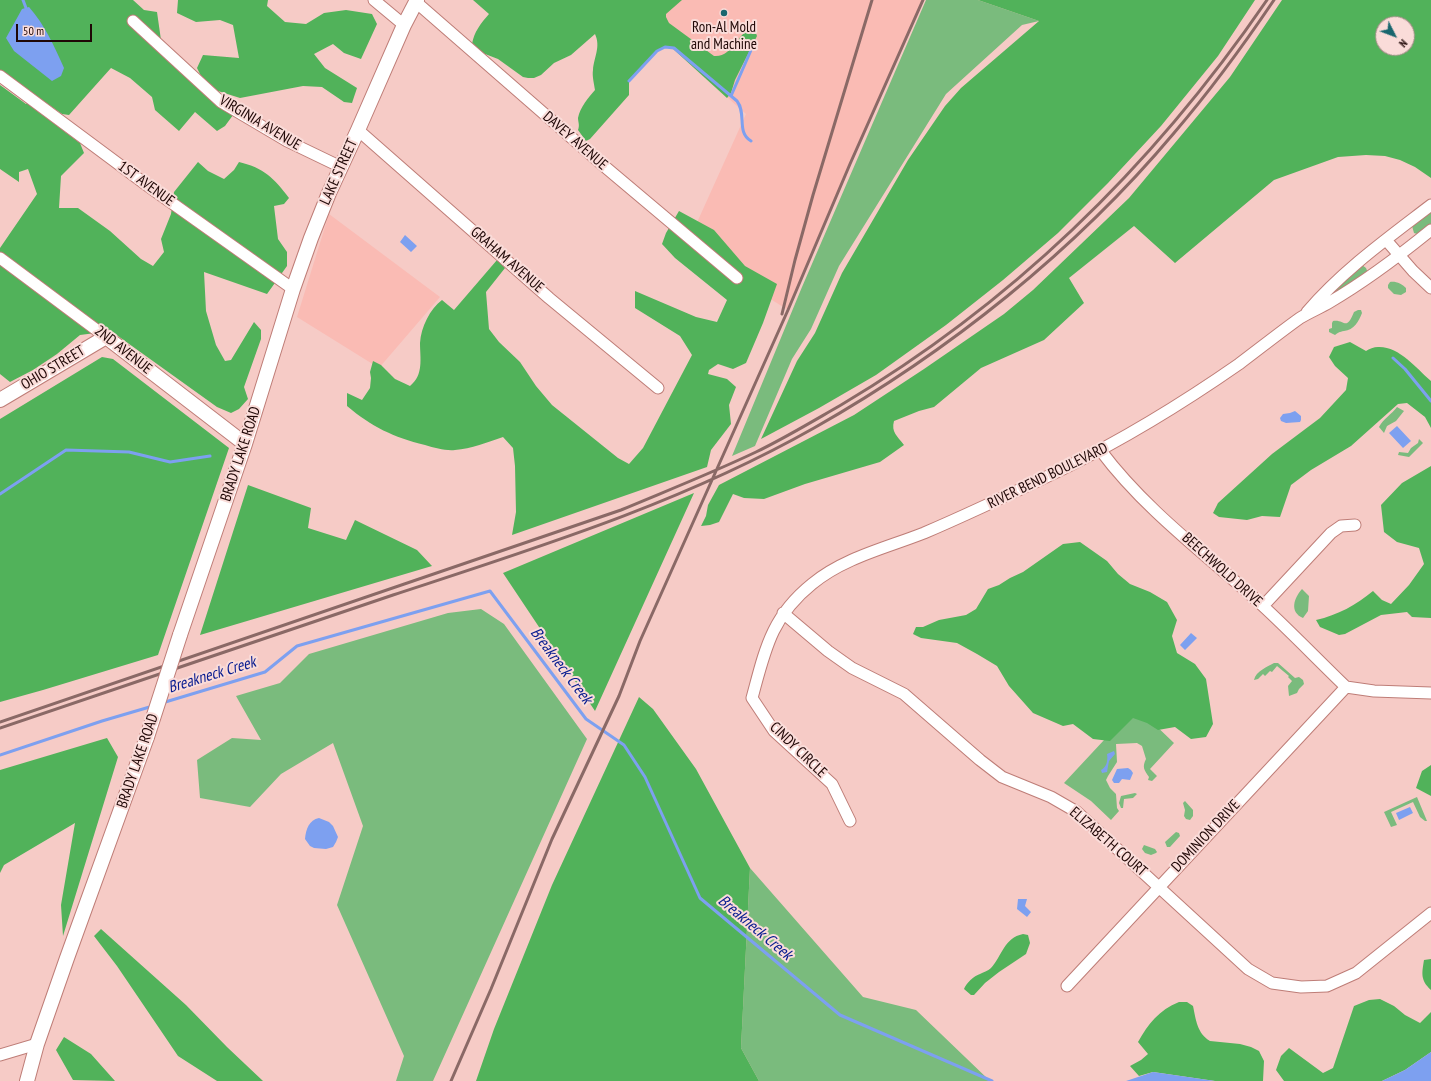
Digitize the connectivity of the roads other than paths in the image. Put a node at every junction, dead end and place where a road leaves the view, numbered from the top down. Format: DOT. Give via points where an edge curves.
graph roads {
  1 [pos="374,0"];
  2 [pos="417,1"];
  3 [pos="133,21"];
  4 [pos="404,25"];
  5 [pos="0,76"];
  6 [pos="358,130"];
  7 [pos="341,167"];
  8 [pos="1431,205"];
  9 [pos="1431,230"];
  10 [pos="1386,240"];
  11 [pos="1400,255"];
  12 [pos="0,258"];
  13 [pos="737,278"];
  14 [pos="1431,288"];
  15 [pos="293,289"];
  16 [pos="1303,317"];
  17 [pos="106,337"];
  18 [pos="275,350"];
  19 [pos="658,388"];
  20 [pos="0,400"];
  21 [pos="245,444"];
  22 [pos="1100,451"];
  23 [pos="1355,525"];
  24 [pos="1263,606"];
  25 [pos="783,613"];
  26 [pos="1346,686"];
  27 [pos="1431,693"];
  28 [pos="850,821"];
  29 [pos="1158,887"];
  30 [pos="1431,913"];
  31 [pos="1067,986"];
  32 [pos="37,1044"];
  33 [pos="0,1055"];
  34 [pos="27,1081"];
  1 -- 4 [label="street"];
  2 -- 4 [label="street, LAKE STREET"];
  2 -- 13 [label="street, DAVEY AVENUE" via="599,162"];
  3 -- 7 [label="street, VIRGINIA AVENUE" via="221,102 287,141"];
  4 -- 6 [label="street, LAKE STREET"];
  5 -- 15 [label="street, 1ST AVENUE"];
  6 -- 7 [label="street, LAKE STREET"];
  6 -- 19 [label="street, GRAHAM AVENUE" via="550,298"];
  7 -- 15 [label="street, LAKE STREET"];
  8 -- 10 [label="street, RIVER BEND BOULEVARD"];
  9 -- 11 [label="street, RIVER BEND BOULEVARD"];
  10 -- 11 [label="street"];
  10 -- 16 [label="street, RIVER BEND BOULEVARD" via="1323,294"];
  11 -- 14 [label="street"];
  11 -- 16 [label="street, RIVER BEND BOULEVARD"];
  12 -- 17 [label="street, 2ND AVENUE"];
  15 -- 18 [label="street, LAKE STREET"];
  16 -- 22 [label="street, RIVER BEND BOULEVARD" via="1191,396"];
  17 -- 20 [label="street, OHIO STREET"];
  17 -- 21 [label="street, 2ND AVENUE"];
  18 -- 21 [label="street, BRADY LAKE ROAD"];
  21 -- 32 [label="street, BRADY LAKE ROAD, bridge" via="147,737"];
  22 -- 24 [label="street, BEECHWOLD DRIVE" via="1153,508"];
  22 -- 25 [label="street, RIVER BEND BOULEVARD" via="992,504 837,568 812,583"];
  23 -- 24 [label="street" via="1341,526 1331,533"];
  24 -- 26 [label="street, BEECHWOLD DRIVE"];
  25 -- 28 [label="street, CINDY CIRCLE" via="767,644 752,698 774,731 832,784"];
  25 -- 29 [label="street, ELIZABETH COURT" via="850,667 904,694 1002,777 1051,797 1077,812"];
  26 -- 27 [label="street" via="1374,691"];
  26 -- 29 [label="street, DOMINION DRIVE"];
  29 -- 30 [label="street, ELIZABETH COURT" via="1248,969 1272,983 1301,987 1327,986 1356,973"];
  29 -- 31 [label="street, DOMINION DRIVE"];
  32 -- 33 [label="street"];
  32 -- 34 [label="street, BRADY LAKE ROAD"];
}
